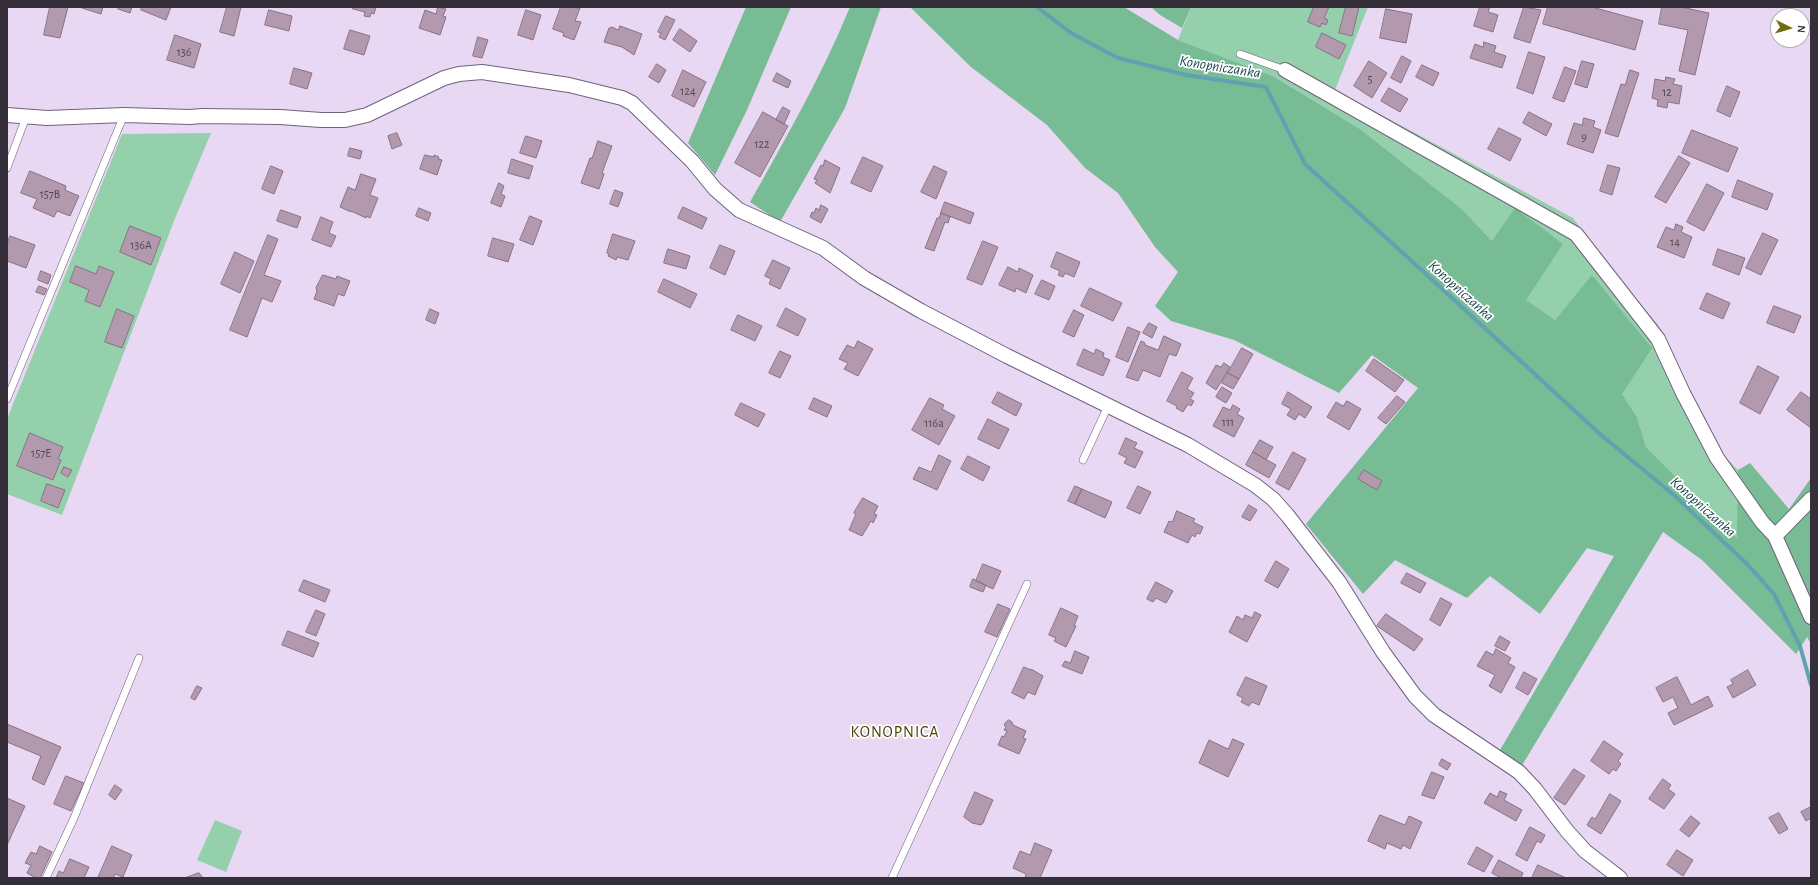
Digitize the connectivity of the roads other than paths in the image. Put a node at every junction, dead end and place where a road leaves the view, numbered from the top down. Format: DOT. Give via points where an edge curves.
graph roads {
  1 [pos="1240,54"];
  2 [pos="1285,70"];
  3 [pos="7,115"];
  4 [pos="124,115"];
  5 [pos="26,117"];
  6 [pos="7,168"];
  7 [pos="7,399"];
  8 [pos="1108,406"];
  9 [pos="1083,460"];
  10 [pos="1811,499"];
  11 [pos="1774,536"];
  12 [pos="1027,584"];
  13 [pos="1811,617"];
  14 [pos="139,658"];
  15 [pos="46,878"];
  16 [pos="892,878"];
  17 [pos="1620,878"];
  1 -- 2 [label="lane"];
  2 -- 11 [label="street" via="1576,234 1658,339 1717,458"];
  3 -- 5 [label="street"];
  4 -- 5 [label="street"];
  4 -- 7 [label="lane"];
  4 -- 8 [label="street" via="345,120 367,115 444,78 482,72 569,85 622,98 640,110 692,161 715,189 739,210 823,248 864,278 916,308"];
  5 -- 6 [label="lane"];
  8 -- 9 [label="lane"];
  8 -- 17 [label="street" via="1188,445 1255,485 1273,499 1336,577 1414,696 1434,715 1519,772 1585,851"];
  10 -- 11 [label="street"];
  11 -- 13 [label="street"];
  12 -- 16 [label="lane"];
  14 -- 15 [label="lane" via="74,818"];
}
